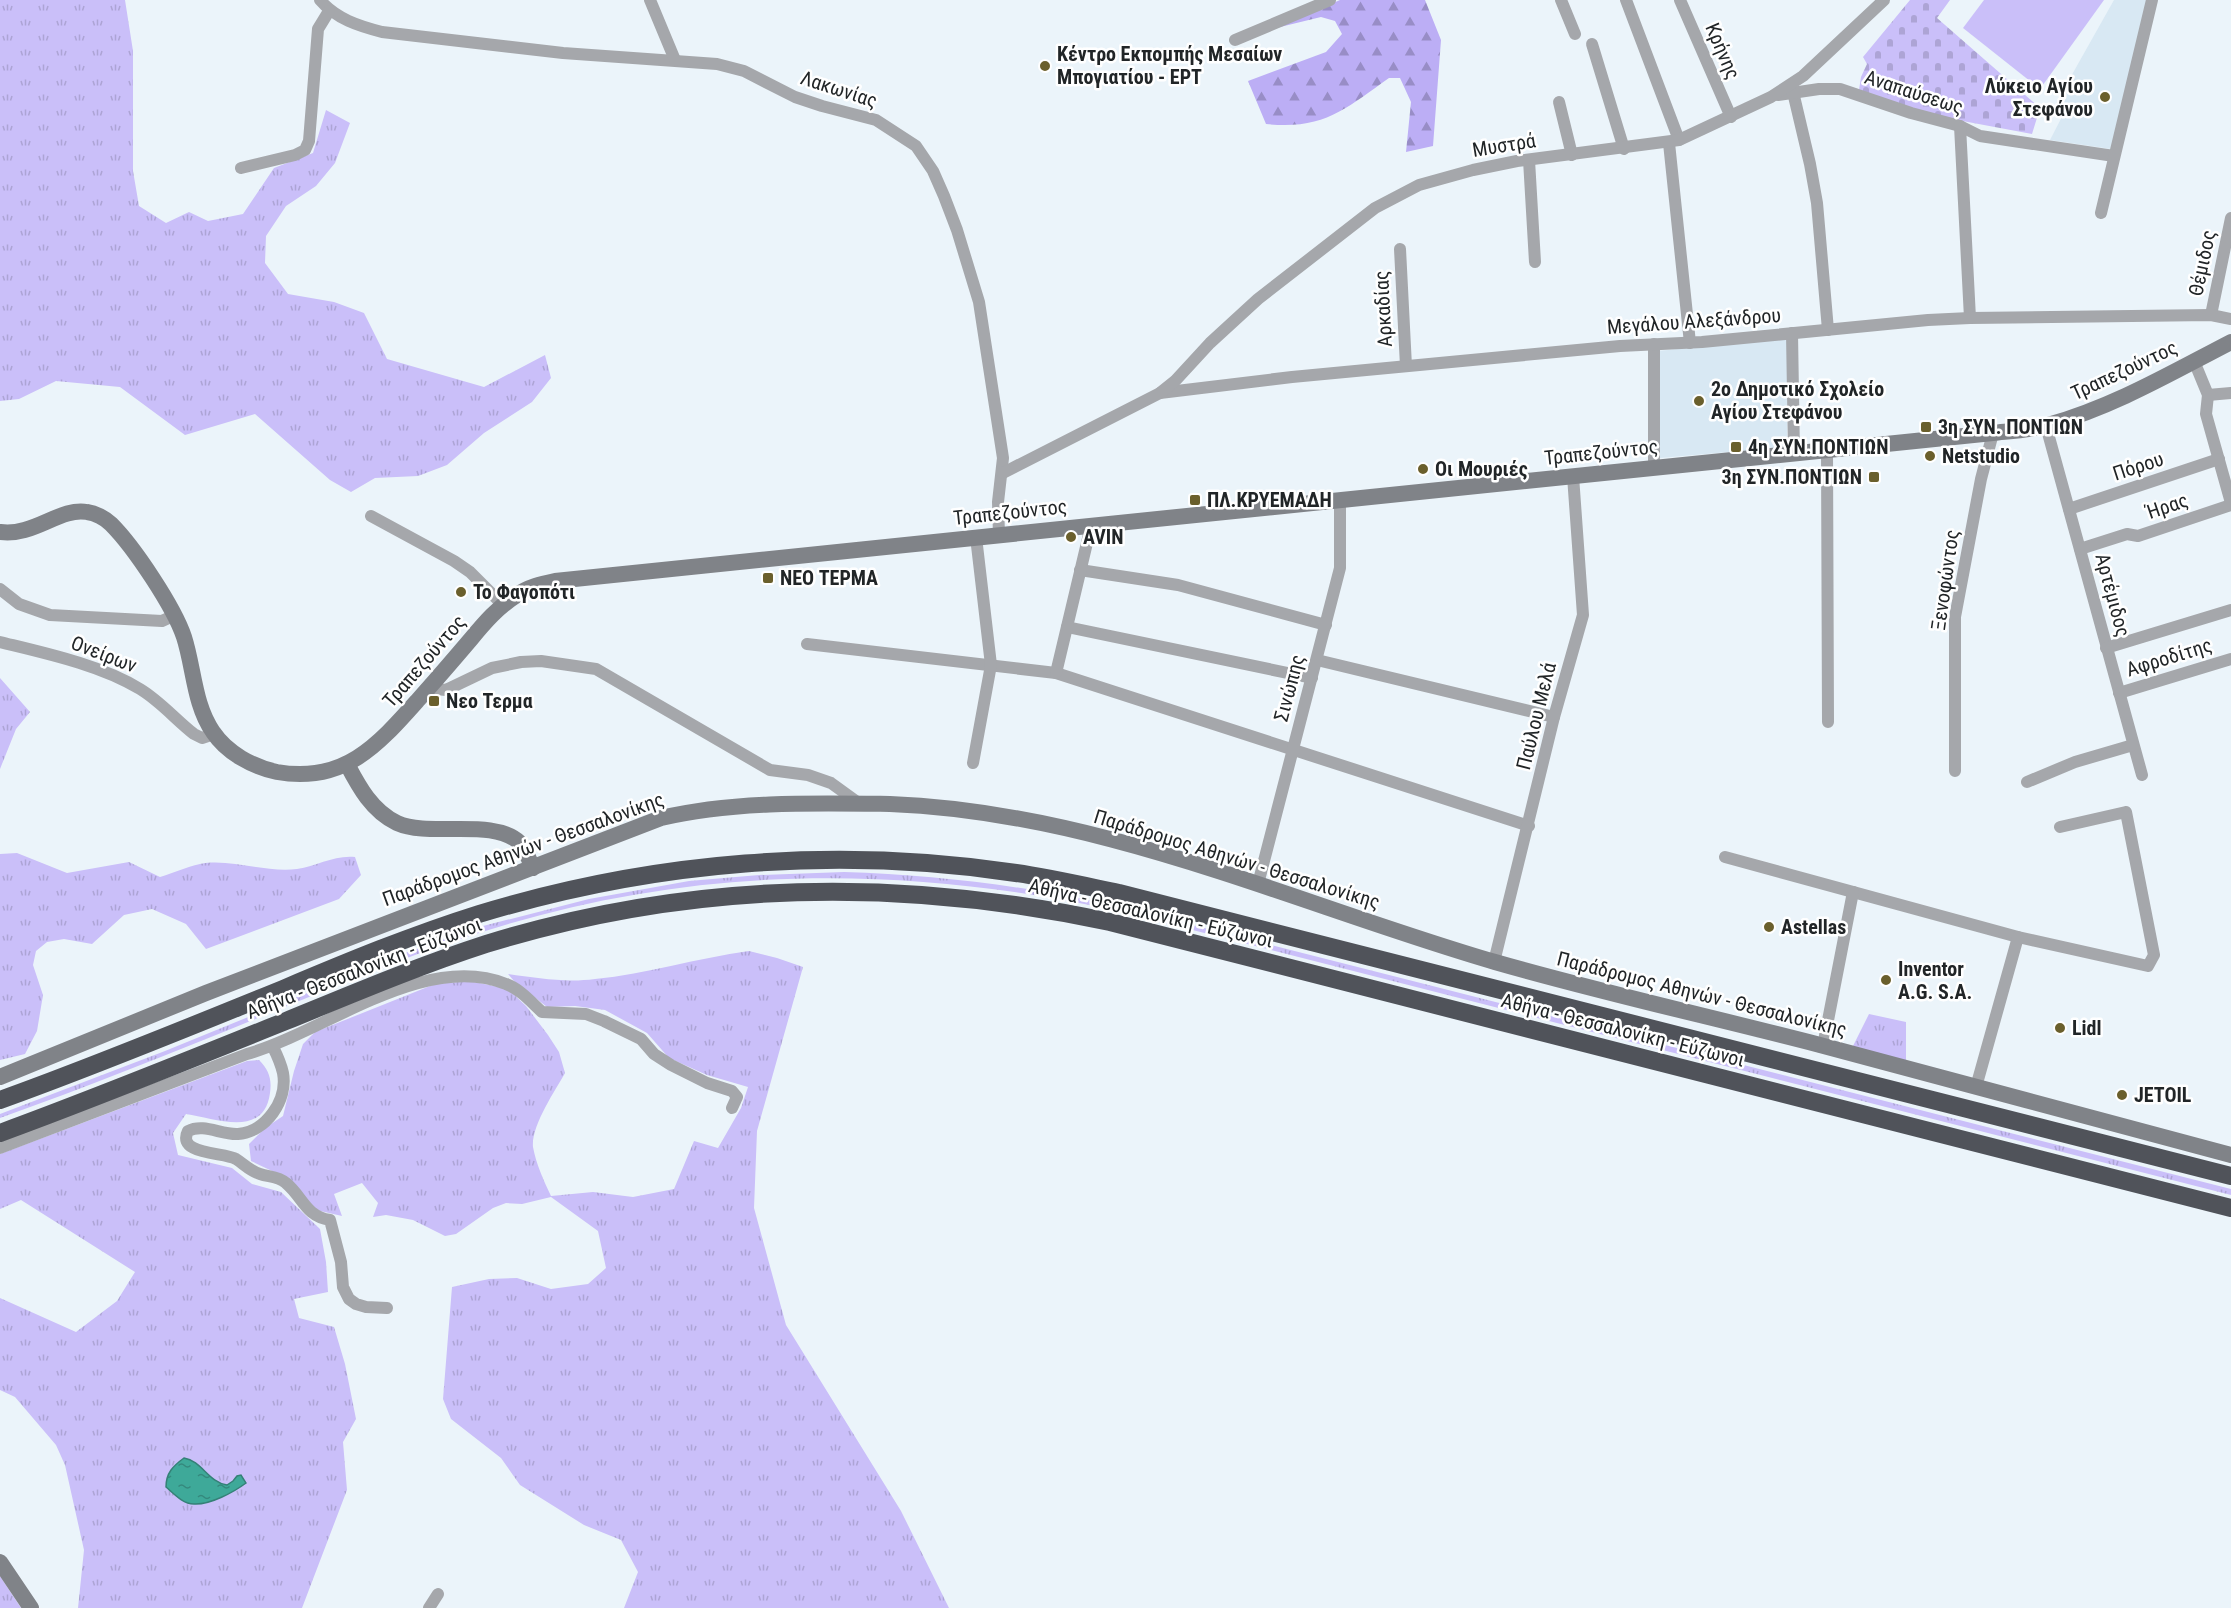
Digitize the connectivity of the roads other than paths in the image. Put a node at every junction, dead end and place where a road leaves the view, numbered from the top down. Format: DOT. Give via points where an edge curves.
graph roads {
  1 [pos="320,0"];
  2 [pos="650,0"];
  3 [pos="1330,0"];
  4 [pos="1561,0"];
  5 [pos="1626,0"];
  6 [pos="1680,0"];
  7 [pos="1884,0"];
  8 [pos="2152,0"];
  9 [pos="329,10"];
  10 [pos="1575,34"];
  11 [pos="1235,40"];
  12 [pos="1593,44"];
  13 [pos="675,60"];
  14 [pos="1793,92"];
  15 [pos="1771,97"];
  16 [pos="1560,102"];
  17 [pos="1731,117"];
  18 [pos="1960,126"];
  19 [pos="1674,142"];
  20 [pos="1624,148"];
  21 [pos="1572,155"];
  22 [pos="2114,156"];
  23 [pos="1529,160"];
  24 [pos="241,168"];
  25 [pos="2101,213"];
  26 [pos="2231,218"];
  27 [pos="1400,249"];
  28 [pos="1535,262"];
  29 [pos="2211,315"];
  30 [pos="1970,318"];
  31 [pos="2231,319"];
  32 [pos="1828,330"];
  33 [pos="1792,333"];
  34 [pos="2231,342"];
  35 [pos="1690,343"];
  36 [pos="1654,344"];
  37 [pos="2194,361"];
  38 [pos="1406,366"];
  39 [pos="1160,393"];
  40 [pos="2231,393"];
  41 [pos="2208,396"];
  42 [pos="2046,426"];
  43 [pos="1993,433"];
  44 [pos="1827,450"];
  45 [pos="1794,454"];
  46 [pos="2219,459"];
  47 [pos="1654,468"];
  48 [pos="1003,473"];
  49 [pos="1573,476"];
  50 [pos="1340,500"];
  51 [pos="2231,504"];
  52 [pos="2068,509"];
  53 [pos="371,516"];
  54 [pos="1091,526"];
  55 [pos="0,532"];
  56 [pos="999,535"];
  57 [pos="976,537"];
  58 [pos="2080,549"];
  59 [pos="1080,570"];
  60 [pos="0,589"];
  61 [pos="503,605"];
  62 [pos="2231,610"];
  63 [pos="175,615"];
  64 [pos="1326,625"];
  65 [pos="1067,627"];
  66 [pos="0,642"];
  67 [pos="807,644"];
  68 [pos="2106,648"];
  69 [pos="2231,659"];
  70 [pos="1317,660"];
  71 [pos="991,665"];
  72 [pos="1056,673"];
  73 [pos="1312,678"];
  74 [pos="430,686"];
  75 [pos="2119,693"];
  76 [pos="1554,717"];
  77 [pos="1828,722"];
  78 [pos="214,734"];
  79 [pos="2133,745"];
  80 [pos="1293,750"];
  81 [pos="973,763"];
  82 [pos="347,764"];
  83 [pos="1955,771"];
  84 [pos="2142,775"];
  85 [pos="2027,782"];
  86 [pos="860,804"];
  87 [pos="1529,826"];
  88 [pos="2060,827"];
  89 [pos="1725,857"];
  90 [pos="533,868"];
  91 [pos="1258,884"];
  92 [pos="1853,892"];
  93 [pos="2018,937"];
  94 [pos="1494,962"];
  95 [pos="1823,1046"];
  96 [pos="273,1047"];
  97 [pos="0,1077"];
  98 [pos="1976,1087"];
  99 [pos="0,1100"];
  100 [pos="732,1108"];
  101 [pos="0,1132"];
  102 [pos="0,1148"];
  103 [pos="2231,1155"];
  104 [pos="2231,1176"];
  105 [pos="2231,1208"];
  106 [pos="387,1308"];
  107 [pos="0,1562"];
  108 [pos="438,1594"];
  109 [pos="31,1608"];
  110 [pos="429,1608"];
  1 -- 9 [label="street, Λακωνίας"];
  2 -- 13 [label="street"];
  3 -- 11 [label="street"];
  4 -- 10 [label="street"];
  5 -- 19 [label="street"];
  6 -- 17 [label="street, Κρήνης"];
  7 -- 15 [label="street, Μυστρά" via="1818,64"];
  8 -- 22 [label="street"];
  9 -- 13 [label="street, Λακωνίας" via="354,24 382,32 563,53"];
  9 -- 24 [label="street" via="318,29 309,141 304,150"];
  12 -- 20 [label="street"];
  13 -- 48 [label="street, Λακωνίας" via="744,71 795,97 876,120 919,150 944,196 979,302"];
  14 -- 15 [label="street, Αναπαύσεως"];
  14 -- 18 [label="street, Αναπαύσεως" via="1840,89"];
  14 -- 32 [label="street" via="1817,203"];
  15 -- 17 [label="street, Μυστρά"];
  16 -- 21 [label="street"];
  17 -- 19 [label="street, Μυστρά"];
  18 -- 22 [label="street, Αναπαύσεως" via="1980,136"];
  18 -- 30 [label="street"];
  19 -- 20 [label="street, Μυστρά"];
  19 -- 35 [label="street"];
  20 -- 21 [label="street, Μυστρά"];
  21 -- 23 [label="street, Μυστρά"];
  22 -- 25 [label="street"];
  23 -- 28 [label="street"];
  23 -- 39 [label="street, Μυστρά" via="1437,179 1375,208 1258,299"];
  26 -- 29 [label="street, Θέμιδος"];
  27 -- 38 [label="street, Αρκαδίας"];
  29 -- 30 [label="street, Μεγάλου Αλεξάνδρου"];
  29 -- 31 [label="street, Μεγάλου Αλεξάνδρου"];
  30 -- 32 [label="street, Μεγάλου Αλεξάνδρου"];
  32 -- 33 [label="street, Μεγάλου Αλεξάνδρου"];
  33 -- 35 [label="street, Μεγάλου Αλεξάνδρου"];
  33 -- 45 [label="street"];
  34 -- 37 [label="main road, Τραπεζούντος"];
  35 -- 36 [label="street, Μεγάλου Αλεξάνδρου"];
  36 -- 38 [label="street, Μεγάλου Αλεξάνδρου"];
  36 -- 47 [label="street"];
  37 -- 41 [label="street"];
  37 -- 42 [label="main road, Τραπεζούντος" via="2134,392"];
  38 -- 39 [label="street, Μεγάλου Αλεξάνδρου"];
  39 -- 48 [label="street"];
  40 -- 41 [label="street"];
  41 -- 46 [label="street" via="2206,414"];
  42 -- 43 [label="main road, Τραπεζούντος"];
  42 -- 52 [label="street, Αρτέμιδος"];
  43 -- 44 [label="main road, Τραπεζούντος"];
  43 -- 83 [label="street, Ξενοφώντος" via="1955,617"];
  44 -- 45 [label="main road, Τραπεζούντος"];
  44 -- 77 [label="street"];
  45 -- 47 [label="main road, Τραπεζούντος"];
  46 -- 51 [label="street"];
  46 -- 52 [label="street, Πόρου"];
  47 -- 49 [label="main road, Τραπεζούντος"];
  48 -- 56 [label="street, Λακωνίας" via="998,502"];
  49 -- 50 [label="main road, Τραπεζούντος"];
  49 -- 76 [label="street, Παύλου Μελά" via="1583,615"];
  50 -- 54 [label="main road, Τραπεζούντος"];
  50 -- 64 [label="street, Σινώπης" via="1340,568"];
  51 -- 58 [label="street, Ήρας" via="2138,536 2127,534"];
  52 -- 58 [label="street, Αρτέμιδος"];
  53 -- 61 [label="street" via="454,561"];
  54 -- 56 [label="main road, Τραπεζούντος"];
  54 -- 59 [label="street"];
  55 -- 63 [label="main road, Τραπεζούντος" via="23,531 78,512 94,514 122,537"];
  56 -- 57 [label="main road, Τραπεζούντος"];
  57 -- 61 [label="main road, Τραπεζούντος" via="570,578 527,589"];
  57 -- 71 [label="street"];
  58 -- 68 [label="street, Αρτέμιδος"];
  59 -- 64 [label="street" via="1178,585"];
  59 -- 65 [label="street"];
  60 -- 63 [label="street" via="19,604 50,615 162,621"];
  61 -- 74 [label="main road, Τραπεζούντος"];
  62 -- 68 [label="street"];
  63 -- 78 [label="main road, Τραπεζούντος" via="205,717"];
  64 -- 70 [label="street, Σινώπης"];
  65 -- 72 [label="street"];
  65 -- 73 [label="street"];
  66 -- 78 [label="street, Ονείρων" via="121,678 143,690 194,734 202,738"];
  67 -- 71 [label="street"];
  68 -- 75 [label="street, Αρτέμιδος"];
  69 -- 75 [label="street, Αφροδίτης"];
  70 -- 73 [label="street, Σινώπης"];
  70 -- 76 [label="street"];
  71 -- 72 [label="street"];
  71 -- 81 [label="street"];
  72 -- 80 [label="street"];
  73 -- 80 [label="street, Σινώπης"];
  74 -- 82 [label="main road, Τραπεζούντος" via="384,739"];
  74 -- 86 [label="street" via="446,690 492,668 521,662 596,669 770,770 808,775 831,783"];
  75 -- 79 [label="street, Αρτέμιδος"];
  76 -- 87 [label="street, Παύλου Μελά"];
  78 -- 82 [label="main road, Τραπεζούντος" via="239,756 264,769 306,774"];
  79 -- 84 [label="street, Αρτέμιδος"];
  79 -- 85 [label="street" via="2075,762"];
  80 -- 87 [label="street"];
  80 -- 91 [label="street, Σινώπης"];
  82 -- 90 [label="main road" via="370,802 398,823 507,835 524,848"];
  86 -- 90 [label="main road, Παράδρομος Αθηνών - Θεσσαλονίκης" via="738,807 679,814 646,823"];
  86 -- 91 [label="main road, Παράδρομος Αθηνών - Θεσσαλονίκης" via="914,805 1062,828"];
  87 -- 94 [label="street, Παύλου Μελά"];
  88 -- 93 [label="street" via="2126,812 2154,955 2148,966"];
  89 -- 92 [label="street"];
  90 -- 97 [label="main road, Παράδρομος Αθηνών - Θεσσαλονίκης" via="216,988"];
  91 -- 94 [label="main road, Παράδρομος Αθηνών - Θεσσαλονίκης"];
  92 -- 93 [label="street"];
  92 -- 95 [label="street"];
  93 -- 98 [label="street"];
  94 -- 95 [label="main road, Παράδρομος Αθηνών - Θεσσαλονίκης"];
  95 -- 98 [label="main road, Παράδρομος Αθηνών - Θεσσαλονίκης"];
  96 -- 100 [label="street" via="366,1003 425,981 458,975 490,979 508,984 542,1012 586,1014 641,1039 654,1054 690,1076 732,1091 737,1097"];
  96 -- 102 [label="street"];
  96 -- 106 [label="street" via="284,1084 270,1117 238,1134 195,1127 188,1131 186,1140 197,1150 234,1158 259,1174 285,1182 306,1208 319,1218 330,1220 349,1299 366,1307"];
  98 -- 103 [label="main road, Παράδρομος Αθηνών - Θεσσαλονίκης"];
  99 -- 104 [label="highway, Αθήνα - Θεσσαλονίκη - Εύζωνοι" via="401,940 480,914 587,887 689,868 869,860 1015,873 1119,893"];
  101 -- 105 [label="highway, Αθήνα - Θεσσαλονίκη - Εύζωνοι" via="413,969 489,944 573,921 681,900 760,892 845,890 989,901 1110,922"];
  107 -- 109 [label="main road"];
  108 -- 110 [label="street"];
}
